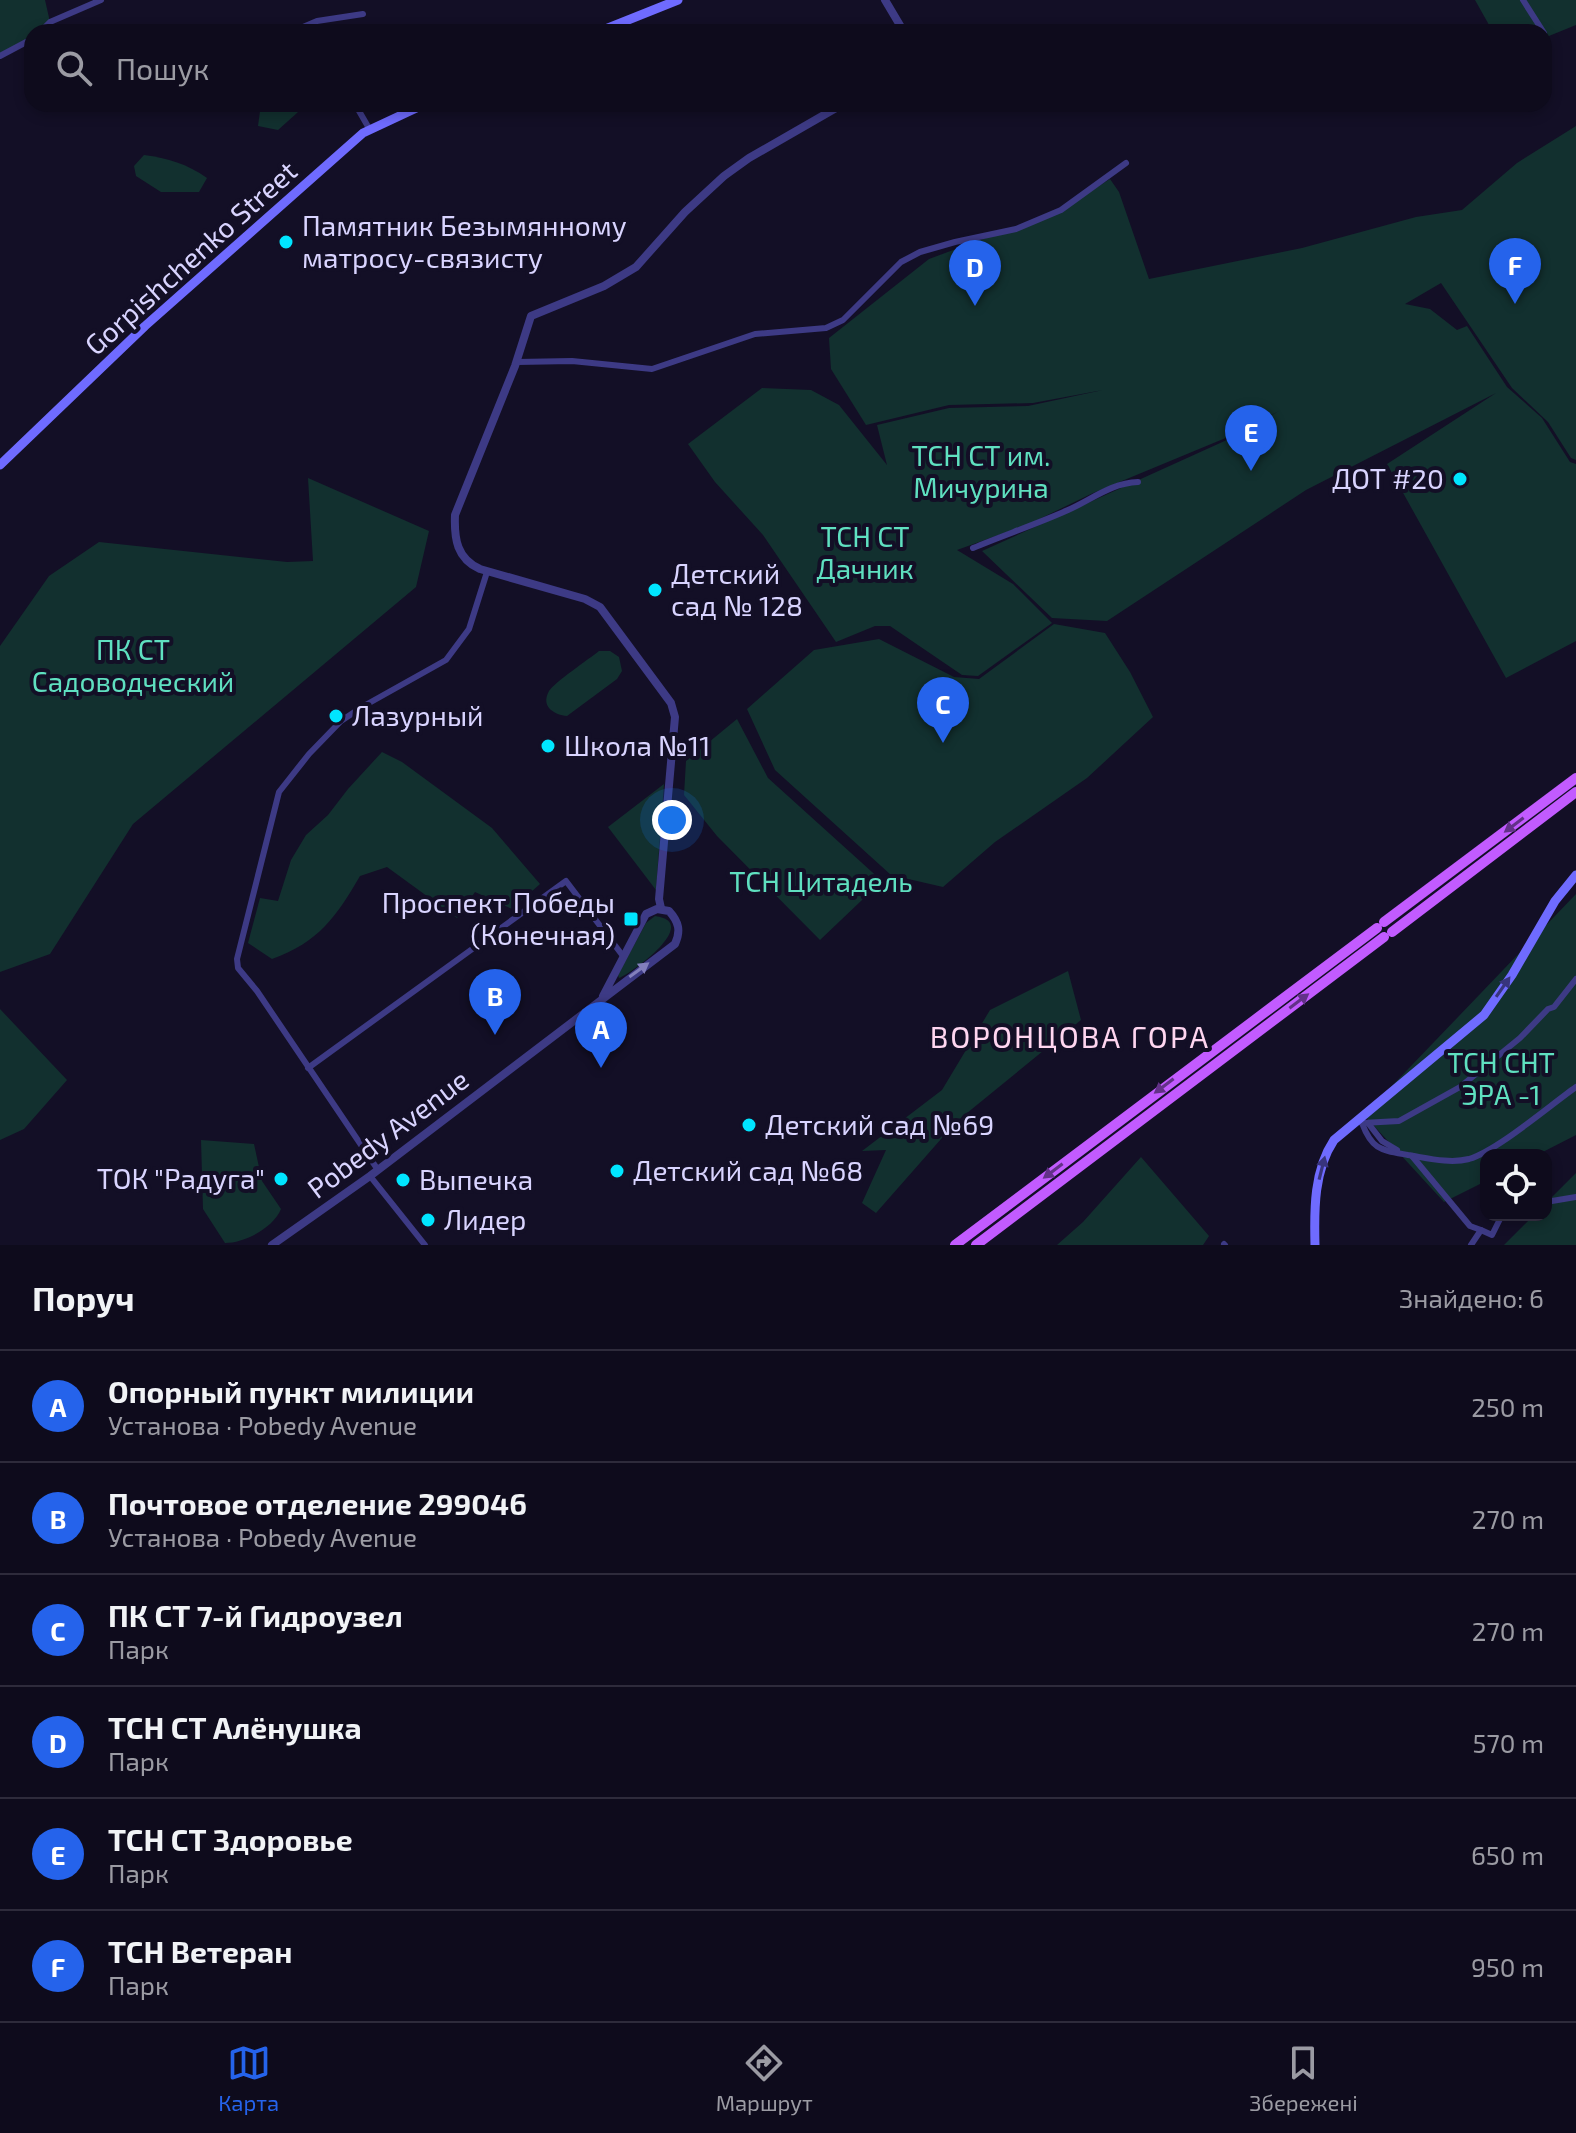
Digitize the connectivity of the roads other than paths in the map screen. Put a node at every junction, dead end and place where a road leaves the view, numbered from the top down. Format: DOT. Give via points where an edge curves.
graph roads {
  1 [pos="101,0"];
  2 [pos="678,0"];
  3 [pos="885,0"];
  4 [pos="1523,0"];
  5 [pos="363,14"];
  6 [pos="48,24"];
  7 [pos="310,24"];
  8 [pos="618,24"];
  9 [pos="899,24"];
  10 [pos="1538,24"];
  11 [pos="24,43"];
  12 [pos="0,56"];
  13 [pos="360,112"];
  14 [pos="408,112"];
  15 [pos="829,112"];
  16 [pos="370,130"];
  17 [pos="1126,163"];
  18 [pos="517,362"];
  19 [pos="0,465"];
  20 [pos="1138,482"];
  21 [pos="973,548"];
  22 [pos="487,572"];
  23 [pos="1576,778"];
  24 [pos="1576,792"];
  25 [pos="1576,875"];
  26 [pos="661,908"];
  27 [pos="1384,930"];
  28 [pos="623,956"];
  29 [pos="1576,979"];
  30 [pos="603,996"];
  31 [pos="308,1068"];
  32 [pos="1576,1087"];
  33 [pos="1363,1121"];
  34 [pos="1115,1123"];
  35 [pos="1123,1134"];
  36 [pos="1412,1156"];
  37 [pos="378,1170"];
  38 [pos="370,1176"];
  39 [pos="1576,1197"];
  40 [pos="1552,1201"];
  41 [pos="1499,1221"];
  42 [pos="1481,1230"];
  43 [pos="272,1245"];
  44 [pos="425,1245"];
  45 [pos="955,1245"];
  46 [pos="976,1245"];
  47 [pos="1315,1245"];
  48 [pos="1471,1245"];
  1 -- 6 [label="street"];
  2 -- 8 [label="main road"];
  3 -- 9 [label="street"];
  4 -- 10 [label="street"];
  5 -- 7 [label="street"];
  11 -- 12 [label="street"];
  13 -- 16 [label="street"];
  14 -- 16 [label="main road, Gorpishchenko Street"];
  15 -- 18 [label="street" via="724,176 628,272 535,312"];
  16 -- 19 [label="main road, Gorpishchenko Street" via="145,326"];
  17 -- 18 [label="street" via="1061,210 1016,229 920,252 901,262 843,320 826,328 755,334 652,369"];
  18 -- 22 [label="street" via="455,515 462,557"];
  20 -- 21 [label="street"];
  22 -- 26 [label="street" via="600,607 671,703 675,717"];
  22 -- 31 [label="street" via="469,629 446,660 341,721 279,792 237,964"];
  23 -- 27 [label="main road, one-way"];
  24 -- 27 [label="main road"];
  33 -- 25 [label="main road, one-way" via="1484,1015"];
  26 -- 28 [label="street, Pobedy Avenue" via="646,914"];
  30 -- 26 [label="street, Pobedy Avenue, one-way" via="675,944 677,920"];
  27 -- 34 [label="main road, one-way"];
  35 -- 27 [label="main road, one-way"];
  28 -- 30 [label="street, Pobedy Avenue"];
  28 -- 31 [label="street" via="566,881"];
  29 -- 33 [label="street" via="1554,1007 1460,1087 1399,1121"];
  30 -- 37 [label="street, Pobedy Avenue"];
  31 -- 37 [label="street"];
  32 -- 36 [label="street" via="1467,1160"];
  33 -- 36 [label="street" via="1371,1144"];
  47 -- 33 [label="main road, one-way" via="1316,1197 1326,1152 1343,1130"];
  34 -- 35 [label="main road"];
  34 -- 45 [label="main road, one-way"];
  35 -- 46 [label="main road"];
  36 -- 42 [label="street" via="1470,1226"];
  37 -- 38 [label="street, Pobedy Avenue"];
  38 -- 43 [label="street, Pobedy Avenue"];
  38 -- 44 [label="street"];
  39 -- 40 [label="street"];
  41 -- 42 [label="street" via="1492,1235"];
  42 -- 48 [label="street"];
}
